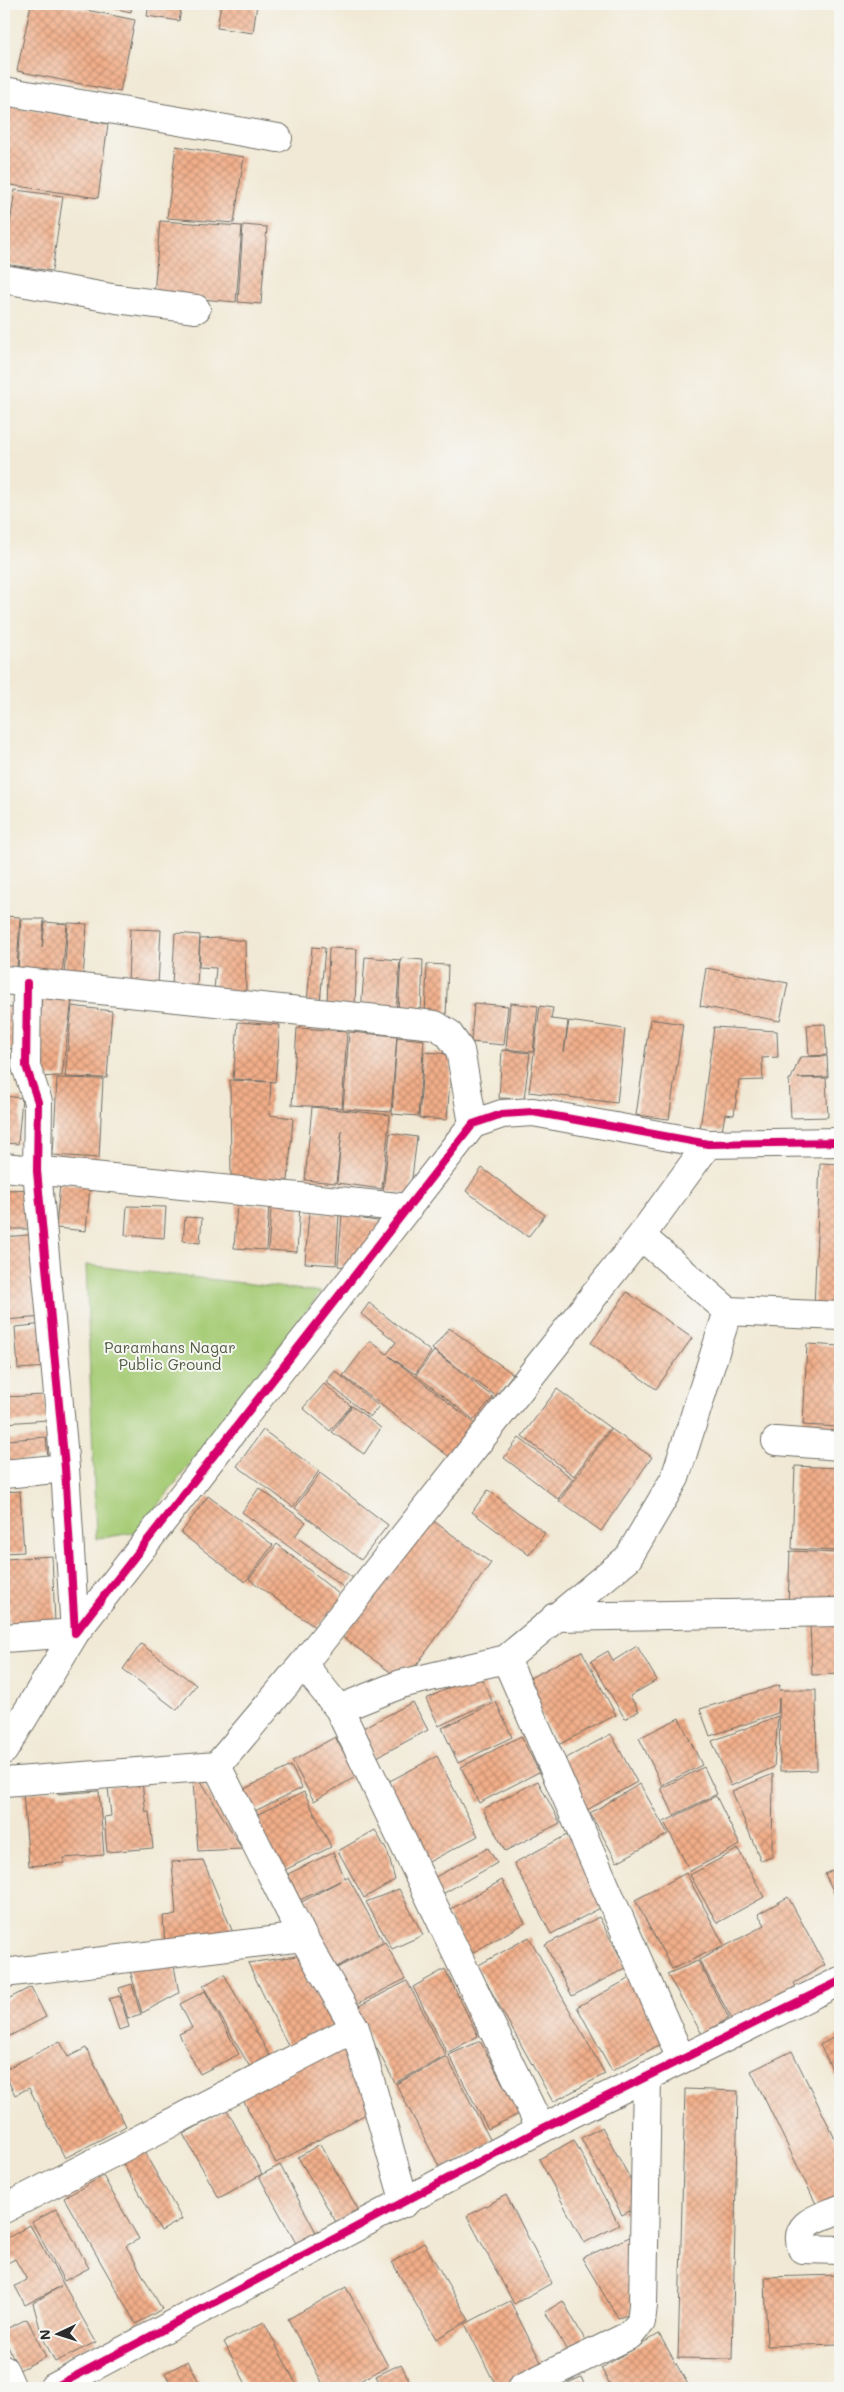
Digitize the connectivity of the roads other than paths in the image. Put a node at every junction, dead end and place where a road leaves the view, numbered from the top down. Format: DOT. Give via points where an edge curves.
graph roads {
  1 [pos="4,91"];
  2 [pos="278,138"];
  3 [pos="4,279"];
  4 [pos="196,309"];
  5 [pos="16,982"];
  6 [pos="473,1124"];
  7 [pos="840,1142"];
  8 [pos="708,1144"];
  9 [pos="4,1167"];
  10 [pos="37,1171"];
  11 [pos="408,1208"];
  12 [pos="640,1236"];
  13 [pos="728,1311"];
  14 [pos="840,1316"];
  15 [pos="776,1441"];
  16 [pos="840,1446"];
  17 [pos="65,1468"];
  18 [pos="4,1474"];
  19 [pos="840,1612"];
  20 [pos="555,1617"];
  21 [pos="75,1633"];
  22 [pos="4,1638"];
  23 [pos="506,1658"];
  24 [pos="303,1664"];
  25 [pos="339,1709"];
  26 [pos="4,1750"];
  27 [pos="216,1766"];
  28 [pos="4,1782"];
  29 [pos="303,1936"];
  30 [pos="4,1973"];
  31 [pos="840,1981"];
  32 [pos="355,2028"];
  33 [pos="681,2059"];
  34 [pos="647,2076"];
  35 [pos="541,2129"];
  36 [pos="405,2203"];
  37 [pos="840,2209"];
  38 [pos="4,2210"];
  39 [pos="840,2250"];
  40 [pos="4,2370"];
  41 [pos="12,2388"];
  42 [pos="53,2388"];
  43 [pos="521,2388"];
  1 -- 2 [label="street"];
  3 -- 4 [label="street"];
  5 -- 6 [label="street" via="434,1025 448,1033 460,1050"];
  5 -- 10 [label="street" via="26,1066 38,1102"];
  6 -- 8 [label="street" via="502,1114 533,1112"];
  6 -- 11 [label="street"];
  7 -- 8 [label="street"];
  8 -- 12 [label="street"];
  9 -- 10 [label="street"];
  10 -- 11 [label="street"];
  10 -- 17 [label="street"];
  11 -- 21 [label="street"];
  12 -- 13 [label="street"];
  12 -- 24 [label="street"];
  13 -- 14 [label="street"];
  13 -- 20 [label="street" via="675,1478 658,1510 628,1558"];
  15 -- 16 [label="street"];
  17 -- 18 [label="street"];
  17 -- 21 [label="street"];
  19 -- 20 [label="street"];
  20 -- 23 [label="street"];
  21 -- 22 [label="street"];
  21 -- 26 [label="street"];
  23 -- 25 [label="street" via="421,1678"];
  23 -- 33 [label="street"];
  24 -- 25 [label="street"];
  24 -- 27 [label="street"];
  25 -- 35 [label="street"];
  27 -- 28 [label="street"];
  27 -- 29 [label="street"];
  29 -- 30 [label="street"];
  29 -- 32 [label="street"];
  31 -- 33 [label="street"];
  32 -- 36 [label="street"];
  32 -- 38 [label="street"];
  33 -- 34 [label="street"];
  34 -- 35 [label="street"];
  34 -- 43 [label="street" via="641,2322 630,2335"];
  35 -- 36 [label="street"];
  36 -- 42 [label="street"];
  37 -- 39 [label="street" via="807,2224 798,2240 802,2250"];
  40 -- 41 [label="street"];
}
